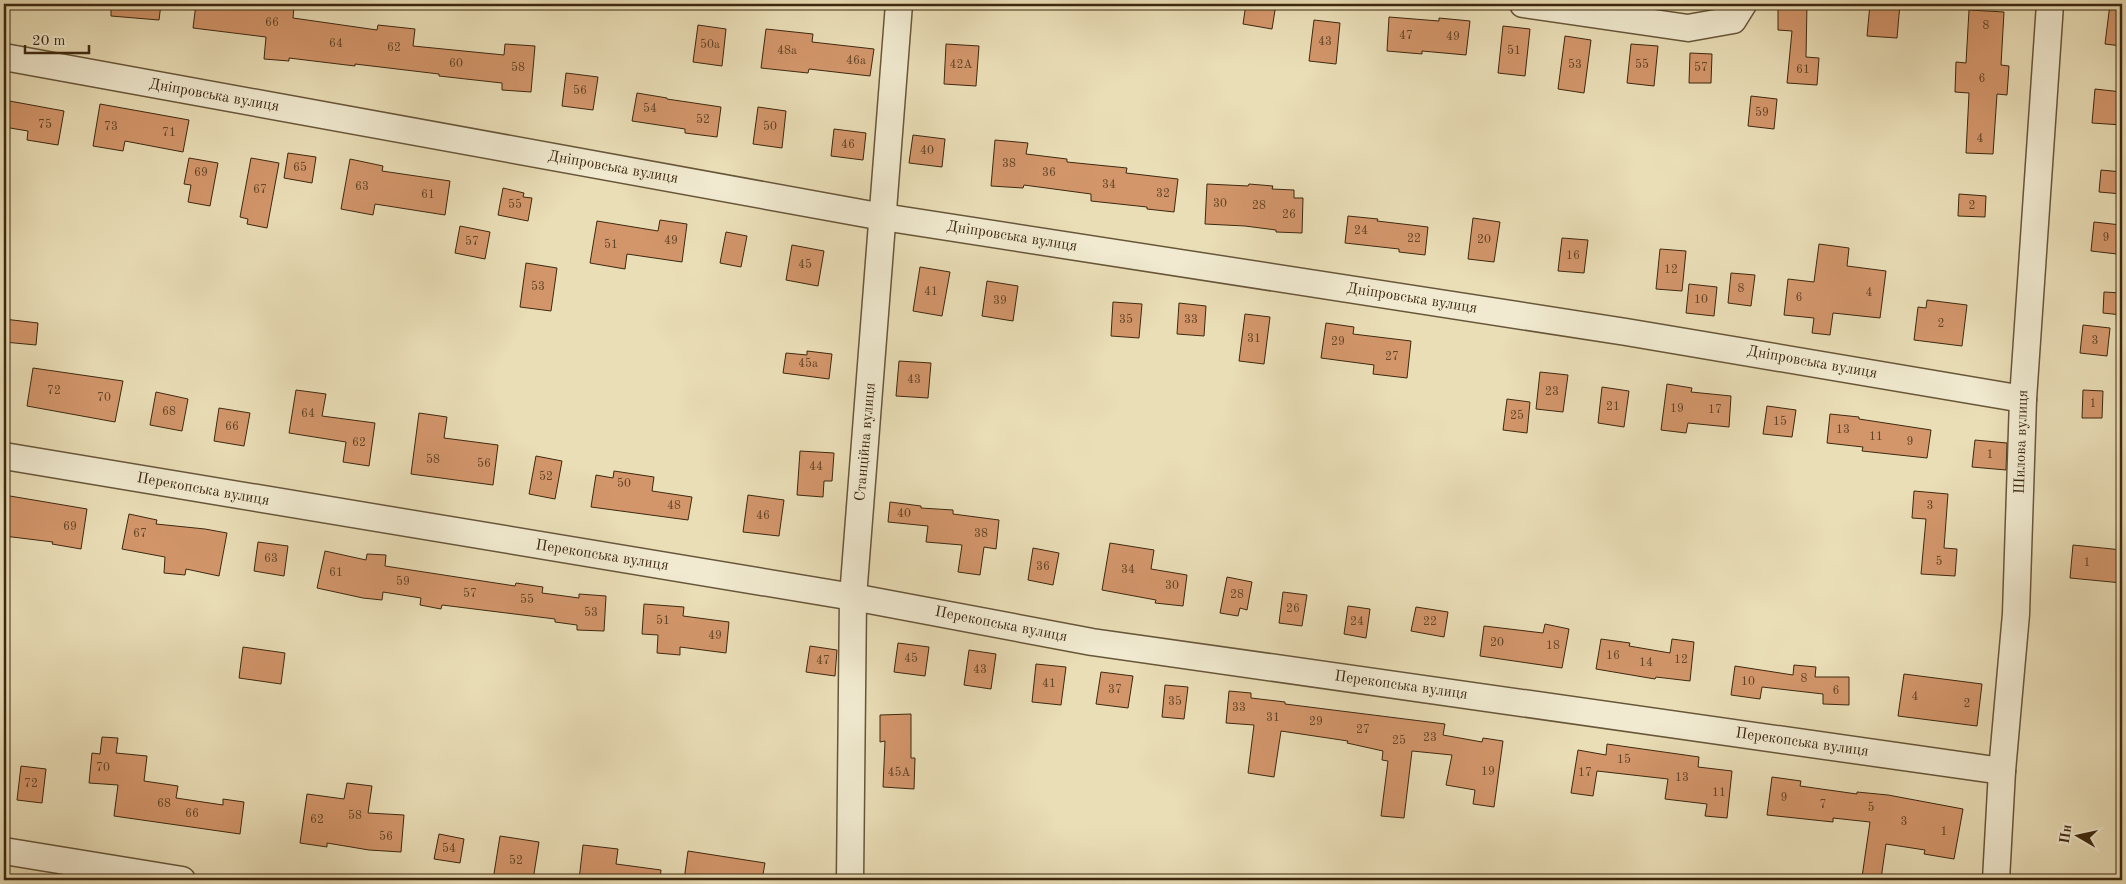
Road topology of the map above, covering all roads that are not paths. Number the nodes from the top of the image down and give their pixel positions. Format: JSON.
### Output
{"nodes":[{"id":1,"x":899,"y":4,"type":"edge"},
{"id":2,"x":1522,"y":4,"type":"edge"},
{"id":3,"x":1743,"y":4,"type":"edge"},
{"id":4,"x":2050,"y":4,"type":"edge"},
{"id":5,"x":4,"y":57,"type":"edge"},
{"id":6,"x":883,"y":217,"type":"junction"},
{"id":7,"x":2023,"y":399,"type":"junction"},
{"id":8,"x":4,"y":456,"type":"edge"},
{"id":9,"x":853,"y":598,"type":"junction"},
{"id":10,"x":2002,"y":771,"type":"junction"},
{"id":11,"x":4,"y":851,"type":"edge"},
{"id":12,"x":182,"y":880,"type":"edge"},
{"id":13,"x":850,"y":880,"type":"edge"},
{"id":14,"x":1996,"y":880,"type":"edge"}],
"edges":[{"from":1,"to":6,"type":"street","name":"Станційна вулиця"},
{"from":2,"to":3,"type":"street"},
{"from":4,"to":7,"type":"street","name":"Шилова вулиця"},
{"from":5,"to":6,"type":"street","name":"Дніпровська вулиця"},
{"from":6,"to":7,"type":"street","name":"Дніпровська вулиця"},
{"from":6,"to":9,"type":"street","name":"Станційна вулиця"},
{"from":7,"to":10,"type":"street","name":"Шилова вулиця"},
{"from":8,"to":9,"type":"street","name":"Перекопська вулиця"},
{"from":9,"to":10,"type":"street","name":"Перекопська вулиця"},
{"from":9,"to":13,"type":"street","name":"Станційна вулиця"},
{"from":10,"to":14,"type":"street","name":"Шилова вулиця"},
{"from":11,"to":12,"type":"street"}]}
